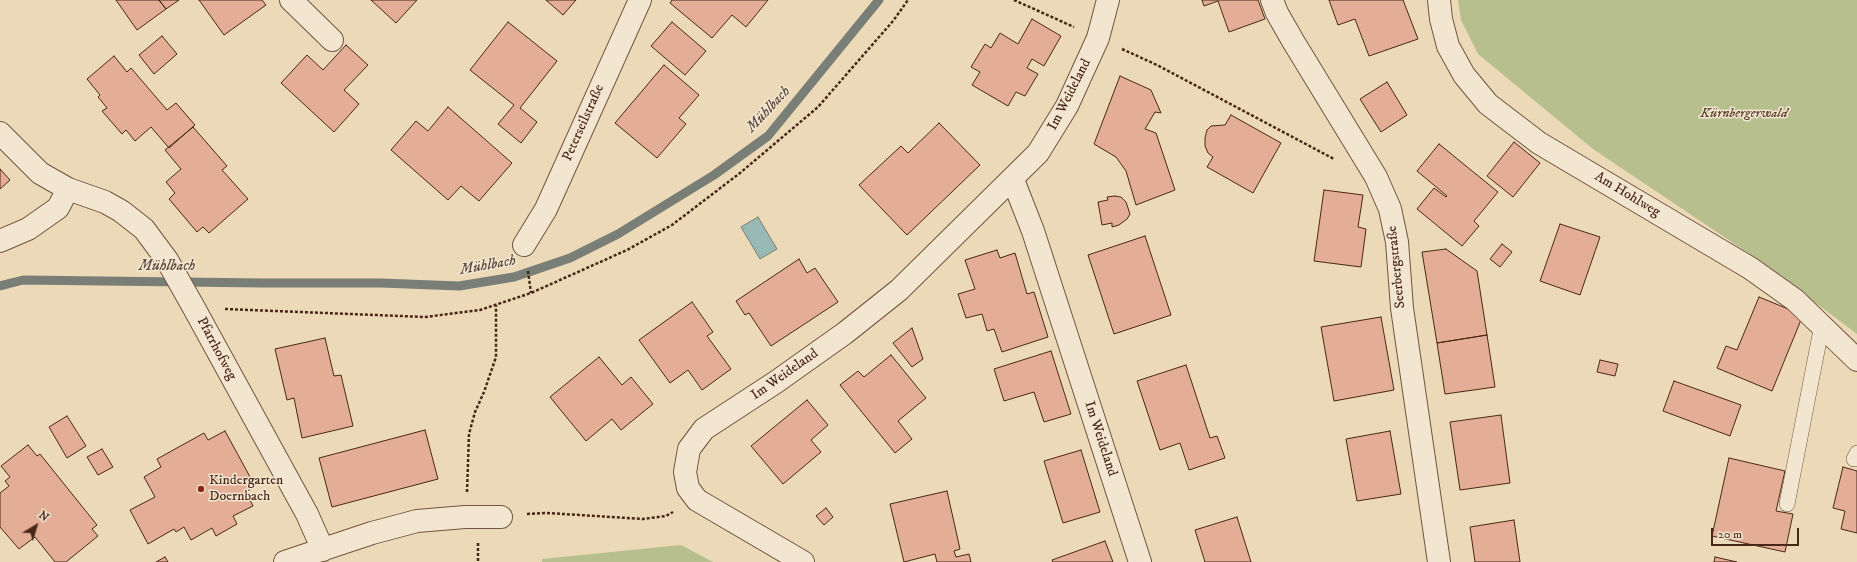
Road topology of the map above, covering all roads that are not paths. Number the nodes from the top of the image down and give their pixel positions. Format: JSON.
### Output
{"nodes":[{"id":1,"x":291,"y":0,"type":"edge"},
{"id":2,"x":640,"y":0,"type":"edge"},
{"id":3,"x":1108,"y":0,"type":"edge"},
{"id":4,"x":1272,"y":0,"type":"edge"},
{"id":5,"x":1439,"y":0,"type":"edge"},
{"id":6,"x":332,"y":40,"type":"dead end"},
{"id":7,"x":0,"y":133,"type":"edge"},
{"id":8,"x":1013,"y":180,"type":"junction"},
{"id":9,"x":68,"y":189,"type":"junction"},
{"id":10,"x":0,"y":241,"type":"edge"},
{"id":11,"x":524,"y":245,"type":"dead end"},
{"id":12,"x":1822,"y":325,"type":"junction"},
{"id":13,"x":1857,"y":360,"type":"edge"},
{"id":14,"x":1787,"y":504,"type":"dead end"},
{"id":15,"x":501,"y":517,"type":"road end"},
{"id":16,"x":323,"y":550,"type":"junction"},
{"id":17,"x":285,"y":562,"type":"edge"},
{"id":18,"x":803,"y":562,"type":"edge"},
{"id":19,"x":1140,"y":562,"type":"edge"},
{"id":20,"x":1439,"y":562,"type":"edge"}],
"edges":[{"from":1,"to":6,"type":"street"},
{"from":2,"to":11,"type":"street","name":"Peterseilstraße"},
{"from":3,"to":8,"type":"street","name":"Im Weideland"},
{"from":4,"to":20,"type":"street","name":"Seerbergstraße"},
{"from":5,"to":12,"type":"street","name":"Am Hohlweg"},
{"from":7,"to":9,"type":"street","name":"Pfarrhofweg"},
{"from":8,"to":18,"type":"street","name":"Im Weideland"},
{"from":8,"to":19,"type":"street","name":"Im Weideland"},
{"from":9,"to":10,"type":"street"},
{"from":9,"to":16,"type":"street","name":"Pfarrhofweg"},
{"from":12,"to":13,"type":"street","name":"Am Hohlweg"},
{"from":12,"to":14,"type":"lane"},
{"from":15,"to":16,"type":"street"},
{"from":16,"to":17,"type":"street"}]}
